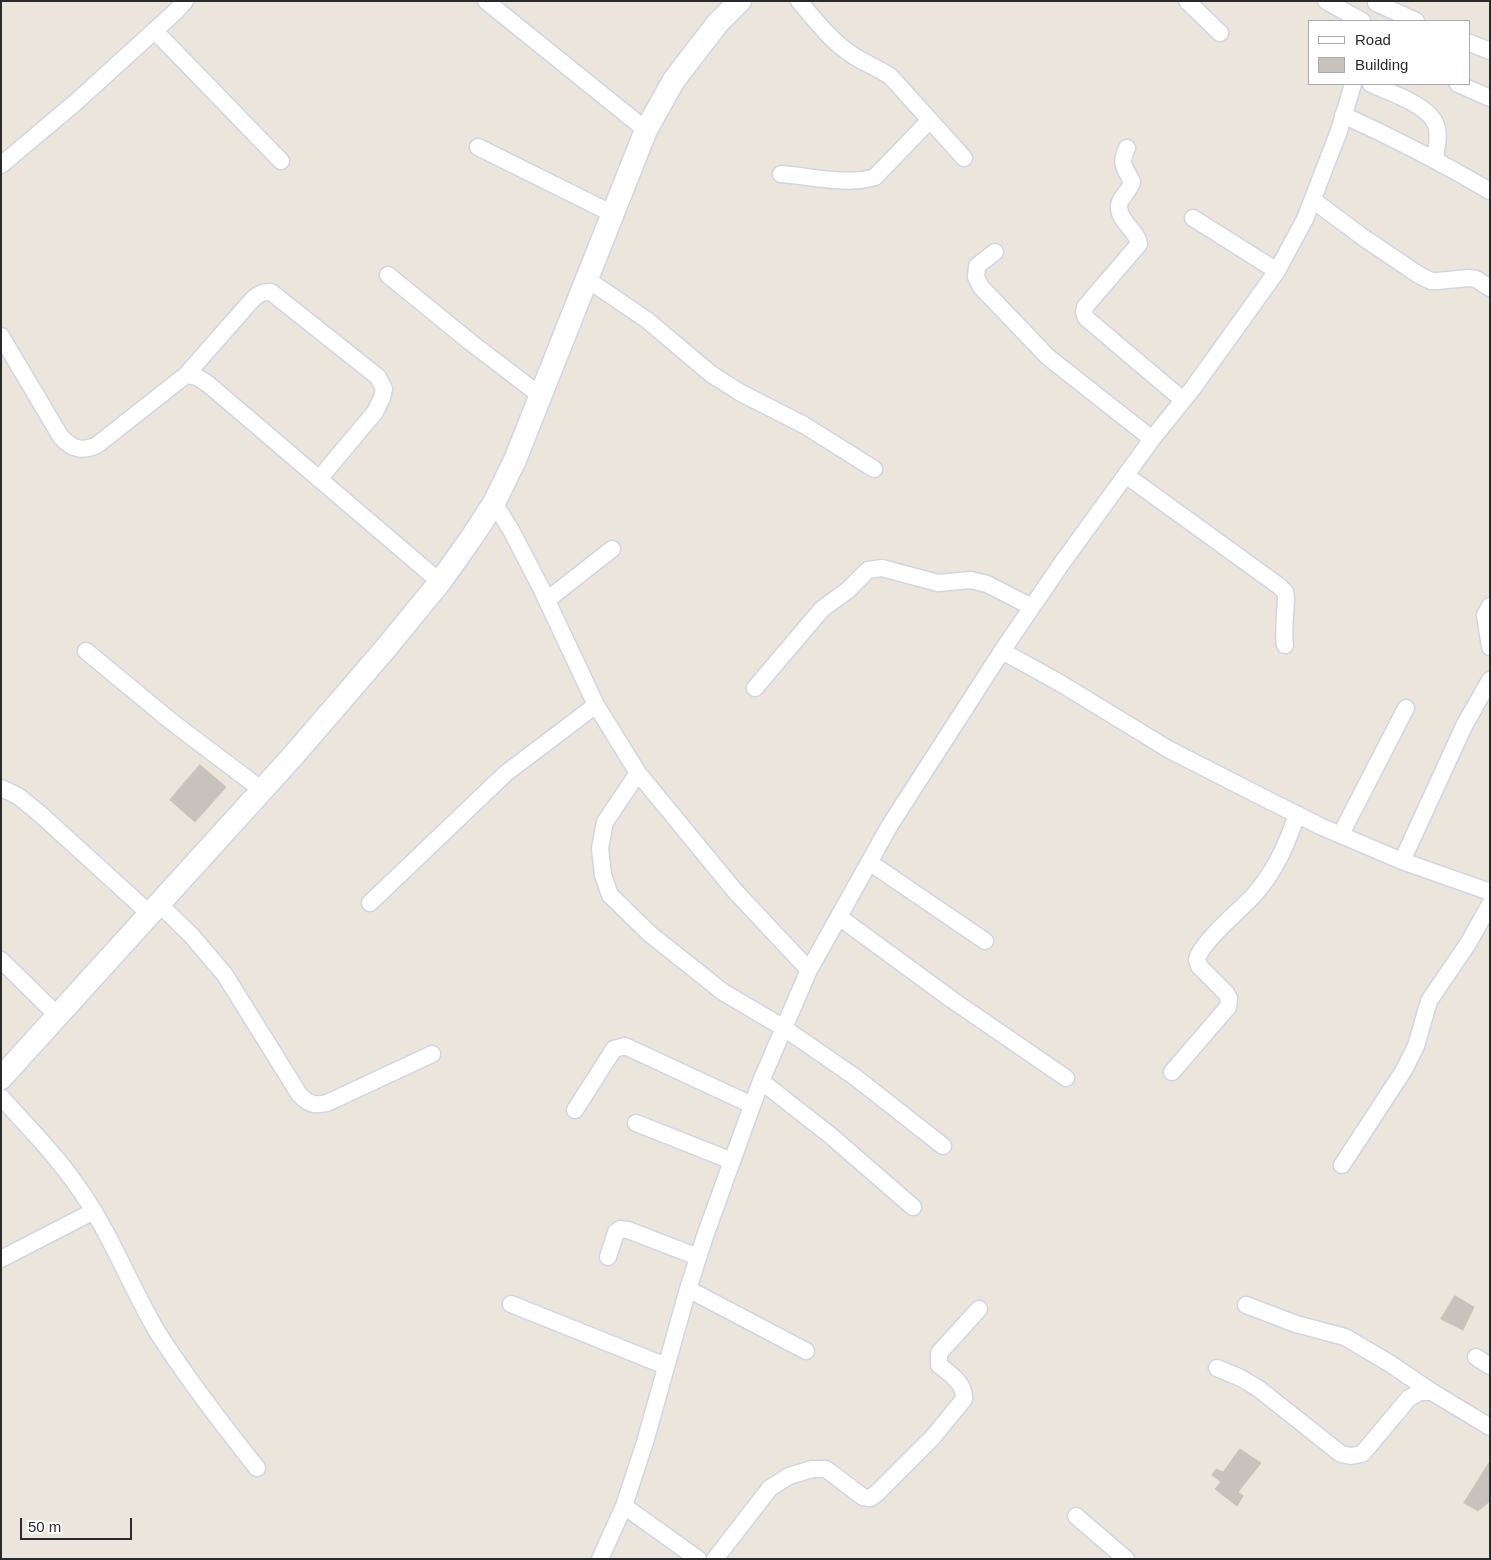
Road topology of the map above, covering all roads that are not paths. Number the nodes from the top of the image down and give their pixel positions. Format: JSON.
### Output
{"nodes":[{"id":1,"x":185,"y":1,"type":"edge"},
{"id":2,"x":486,"y":1,"type":"edge"},
{"id":3,"x":798,"y":1,"type":"edge"},
{"id":4,"x":1187,"y":1,"type":"edge"},
{"id":5,"x":1326,"y":1,"type":"edge"},
{"id":6,"x":1376,"y":2,"type":"edge"},
{"id":7,"x":734,"y":3,"type":"edge"},
{"id":8,"x":1360,"y":20,"type":"edge"},
{"id":9,"x":1371,"y":20,"type":"edge"},
{"id":10,"x":1414,"y":20,"type":"edge"},
{"id":11,"x":155,"y":31,"type":"junction"},
{"id":12,"x":1220,"y":33,"type":"dead end"},
{"id":13,"x":1471,"y":43,"type":"edge"},
{"id":14,"x":1490,"y":51,"type":"edge"},
{"id":15,"x":1353,"y":85,"type":"edge"},
{"id":16,"x":1373,"y":85,"type":"edge"},
{"id":17,"x":1460,"y":85,"type":"edge"},
{"id":18,"x":1490,"y":98,"type":"edge"},
{"id":19,"x":1343,"y":116,"type":"junction"},
{"id":20,"x":930,"y":120,"type":"junction"},
{"id":21,"x":646,"y":130,"type":"junction"},
{"id":22,"x":478,"y":147,"type":"dead end"},
{"id":23,"x":1127,"y":148,"type":"dead end"},
{"id":24,"x":964,"y":158,"type":"dead end"},
{"id":25,"x":1435,"y":160,"type":"junction"},
{"id":26,"x":282,"y":161,"type":"dead end"},
{"id":27,"x":1,"y":165,"type":"edge"},
{"id":28,"x":781,"y":174,"type":"dead end"},
{"id":29,"x":1490,"y":191,"type":"edge"},
{"id":30,"x":1313,"y":200,"type":"junction"},
{"id":31,"x":613,"y":214,"type":"junction"},
{"id":32,"x":1193,"y":218,"type":"dead end"},
{"id":33,"x":995,"y":252,"type":"dead end"},
{"id":34,"x":1277,"y":270,"type":"junction"},
{"id":35,"x":388,"y":275,"type":"dead end"},
{"id":36,"x":588,"y":280,"type":"junction"},
{"id":37,"x":1490,"y":288,"type":"edge"},
{"id":38,"x":1,"y":336,"type":"edge"},
{"id":39,"x":186,"y":375,"type":"junction"},
{"id":40,"x":541,"y":396,"type":"junction"},
{"id":41,"x":1183,"y":400,"type":"junction"},
{"id":42,"x":1152,"y":439,"type":"junction"},
{"id":43,"x":874,"y":469,"type":"dead end"},
{"id":44,"x":1126,"y":476,"type":"junction"},
{"id":45,"x":319,"y":479,"type":"junction"},
{"id":46,"x":494,"y":503,"type":"junction"},
{"id":47,"x":612,"y":549,"type":"dead end"},
{"id":48,"x":440,"y":582,"type":"junction"},
{"id":49,"x":546,"y":600,"type":"junction"},
{"id":50,"x":1490,"y":606,"type":"edge"},
{"id":51,"x":1032,"y":607,"type":"junction"},
{"id":52,"x":1285,"y":645,"type":"dead end"},
{"id":53,"x":1490,"y":647,"type":"edge"},
{"id":54,"x":86,"y":651,"type":"dead end"},
{"id":55,"x":1002,"y":651,"type":"junction"},
{"id":56,"x":1490,"y":680,"type":"edge"},
{"id":57,"x":756,"y":688,"type":"dead end"},
{"id":58,"x":596,"y":706,"type":"junction"},
{"id":59,"x":1406,"y":708,"type":"dead end"},
{"id":60,"x":638,"y":773,"type":"junction"},
{"id":61,"x":1,"y":788,"type":"edge"},
{"id":62,"x":262,"y":790,"type":"junction"},
{"id":63,"x":1297,"y":814,"type":"junction"},
{"id":64,"x":1341,"y":834,"type":"junction"},
{"id":65,"x":1402,"y":860,"type":"junction"},
{"id":66,"x":870,"y":862,"type":"junction"},
{"id":67,"x":1490,"y":892,"type":"edge"},
{"id":68,"x":370,"y":903,"type":"dead end"},
{"id":69,"x":1490,"y":904,"type":"edge"},
{"id":70,"x":154,"y":909,"type":"junction"},
{"id":71,"x":839,"y":916,"type":"junction"},
{"id":72,"x":985,"y":941,"type":"dead end"},
{"id":73,"x":1,"y":960,"type":"edge"},
{"id":74,"x":809,"y":970,"type":"junction"},
{"id":75,"x":58,"y":1016,"type":"junction"},
{"id":76,"x":784,"y":1028,"type":"junction"},
{"id":77,"x":432,"y":1054,"type":"dead end"},
{"id":78,"x":1172,"y":1072,"type":"dead end"},
{"id":79,"x":1,"y":1078,"type":"edge"},
{"id":80,"x":1066,"y":1078,"type":"dead end"},
{"id":81,"x":761,"y":1081,"type":"junction"},
{"id":82,"x":1,"y":1097,"type":"edge"},
{"id":83,"x":752,"y":1105,"type":"junction"},
{"id":84,"x":575,"y":1110,"type":"dead end"},
{"id":85,"x":636,"y":1123,"type":"dead end"},
{"id":86,"x":943,"y":1146,"type":"dead end"},
{"id":87,"x":732,"y":1161,"type":"junction"},
{"id":88,"x":1342,"y":1165,"type":"dead end"},
{"id":89,"x":913,"y":1207,"type":"dead end"},
{"id":90,"x":94,"y":1211,"type":"junction"},
{"id":91,"x":608,"y":1257,"type":"dead end"},
{"id":92,"x":698,"y":1257,"type":"junction"},
{"id":93,"x":1,"y":1259,"type":"edge"},
{"id":94,"x":688,"y":1289,"type":"junction"},
{"id":95,"x":511,"y":1304,"type":"dead end"},
{"id":96,"x":1246,"y":1305,"type":"dead end"},
{"id":97,"x":979,"y":1309,"type":"dead end"},
{"id":98,"x":806,"y":1351,"type":"dead end"},
{"id":99,"x":1476,"y":1357,"type":"dead end"},
{"id":100,"x":666,"y":1366,"type":"junction"},
{"id":101,"x":1490,"y":1366,"type":"edge"},
{"id":102,"x":1217,"y":1368,"type":"dead end"},
{"id":103,"x":1432,"y":1392,"type":"junction"},
{"id":104,"x":1490,"y":1427,"type":"edge"},
{"id":105,"x":256,"y":1468,"type":"dead end"},
{"id":106,"x":624,"y":1506,"type":"junction"},
{"id":107,"x":1076,"y":1516,"type":"dead end"},
{"id":108,"x":600,"y":1559,"type":"edge"},
{"id":109,"x":698,"y":1559,"type":"edge"},
{"id":110,"x":715,"y":1559,"type":"edge"},
{"id":111,"x":1126,"y":1559,"type":"edge"}],
"edges":[{"from":1,"to":11,"type":"street"},
{"from":2,"to":21,"type":"street"},
{"from":3,"to":20,"type":"street"},
{"from":4,"to":12,"type":"street"},
{"from":5,"to":8,"type":"street"},
{"from":6,"to":9,"type":"street"},
{"from":6,"to":10,"type":"street"},
{"from":7,"to":21,"type":"main road"},
{"from":11,"to":26,"type":"street"},
{"from":11,"to":27,"type":"street"},
{"from":13,"to":14,"type":"street"},
{"from":15,"to":19,"type":"street"},
{"from":16,"to":25,"type":"street"},
{"from":17,"to":18,"type":"street"},
{"from":19,"to":25,"type":"street"},
{"from":19,"to":30,"type":"street"},
{"from":20,"to":24,"type":"street"},
{"from":20,"to":28,"type":"street"},
{"from":21,"to":31,"type":"main road"},
{"from":22,"to":31,"type":"street"},
{"from":23,"to":41,"type":"street"},
{"from":25,"to":29,"type":"street"},
{"from":30,"to":34,"type":"street"},
{"from":30,"to":37,"type":"street"},
{"from":31,"to":36,"type":"main road"},
{"from":32,"to":34,"type":"street"},
{"from":33,"to":42,"type":"street"},
{"from":34,"to":41,"type":"street"},
{"from":35,"to":40,"type":"street"},
{"from":36,"to":40,"type":"main road"},
{"from":36,"to":43,"type":"street"},
{"from":38,"to":39,"type":"street"},
{"from":39,"to":45,"type":"street"},
{"from":39,"to":45,"type":"street"},
{"from":40,"to":46,"type":"main road"},
{"from":41,"to":42,"type":"street"},
{"from":42,"to":44,"type":"street"},
{"from":44,"to":51,"type":"street"},
{"from":44,"to":52,"type":"street"},
{"from":45,"to":48,"type":"street"},
{"from":46,"to":48,"type":"main road"},
{"from":46,"to":49,"type":"street"},
{"from":47,"to":49,"type":"street"},
{"from":48,"to":62,"type":"main road"},
{"from":49,"to":58,"type":"street"},
{"from":50,"to":53,"type":"street"},
{"from":51,"to":55,"type":"street"},
{"from":51,"to":57,"type":"street"},
{"from":54,"to":62,"type":"street"},
{"from":55,"to":63,"type":"street"},
{"from":55,"to":66,"type":"street"},
{"from":56,"to":65,"type":"street"},
{"from":58,"to":60,"type":"street"},
{"from":58,"to":68,"type":"street"},
{"from":59,"to":64,"type":"street"},
{"from":60,"to":74,"type":"street"},
{"from":60,"to":76,"type":"street"},
{"from":61,"to":70,"type":"street"},
{"from":62,"to":70,"type":"main road"},
{"from":63,"to":64,"type":"street"},
{"from":63,"to":78,"type":"street"},
{"from":64,"to":65,"type":"street"},
{"from":65,"to":67,"type":"street"},
{"from":66,"to":71,"type":"street"},
{"from":66,"to":72,"type":"street"},
{"from":69,"to":88,"type":"street"},
{"from":70,"to":75,"type":"main road"},
{"from":70,"to":77,"type":"street"},
{"from":71,"to":74,"type":"street"},
{"from":71,"to":80,"type":"street"},
{"from":73,"to":75,"type":"street"},
{"from":74,"to":76,"type":"street"},
{"from":75,"to":79,"type":"main road"},
{"from":76,"to":81,"type":"street"},
{"from":76,"to":86,"type":"street"},
{"from":81,"to":83,"type":"street"},
{"from":81,"to":89,"type":"street"},
{"from":82,"to":90,"type":"street"},
{"from":83,"to":84,"type":"street"},
{"from":83,"to":87,"type":"street"},
{"from":85,"to":87,"type":"street"},
{"from":87,"to":92,"type":"street"},
{"from":90,"to":93,"type":"street"},
{"from":90,"to":105,"type":"street"},
{"from":91,"to":92,"type":"street"},
{"from":92,"to":94,"type":"street"},
{"from":94,"to":98,"type":"street"},
{"from":94,"to":100,"type":"street"},
{"from":95,"to":100,"type":"street"},
{"from":96,"to":103,"type":"street"},
{"from":97,"to":110,"type":"street"},
{"from":99,"to":101,"type":"street"},
{"from":100,"to":106,"type":"street"},
{"from":102,"to":103,"type":"street"},
{"from":103,"to":104,"type":"street"},
{"from":106,"to":108,"type":"street"},
{"from":106,"to":109,"type":"street"},
{"from":107,"to":111,"type":"street"}]}
